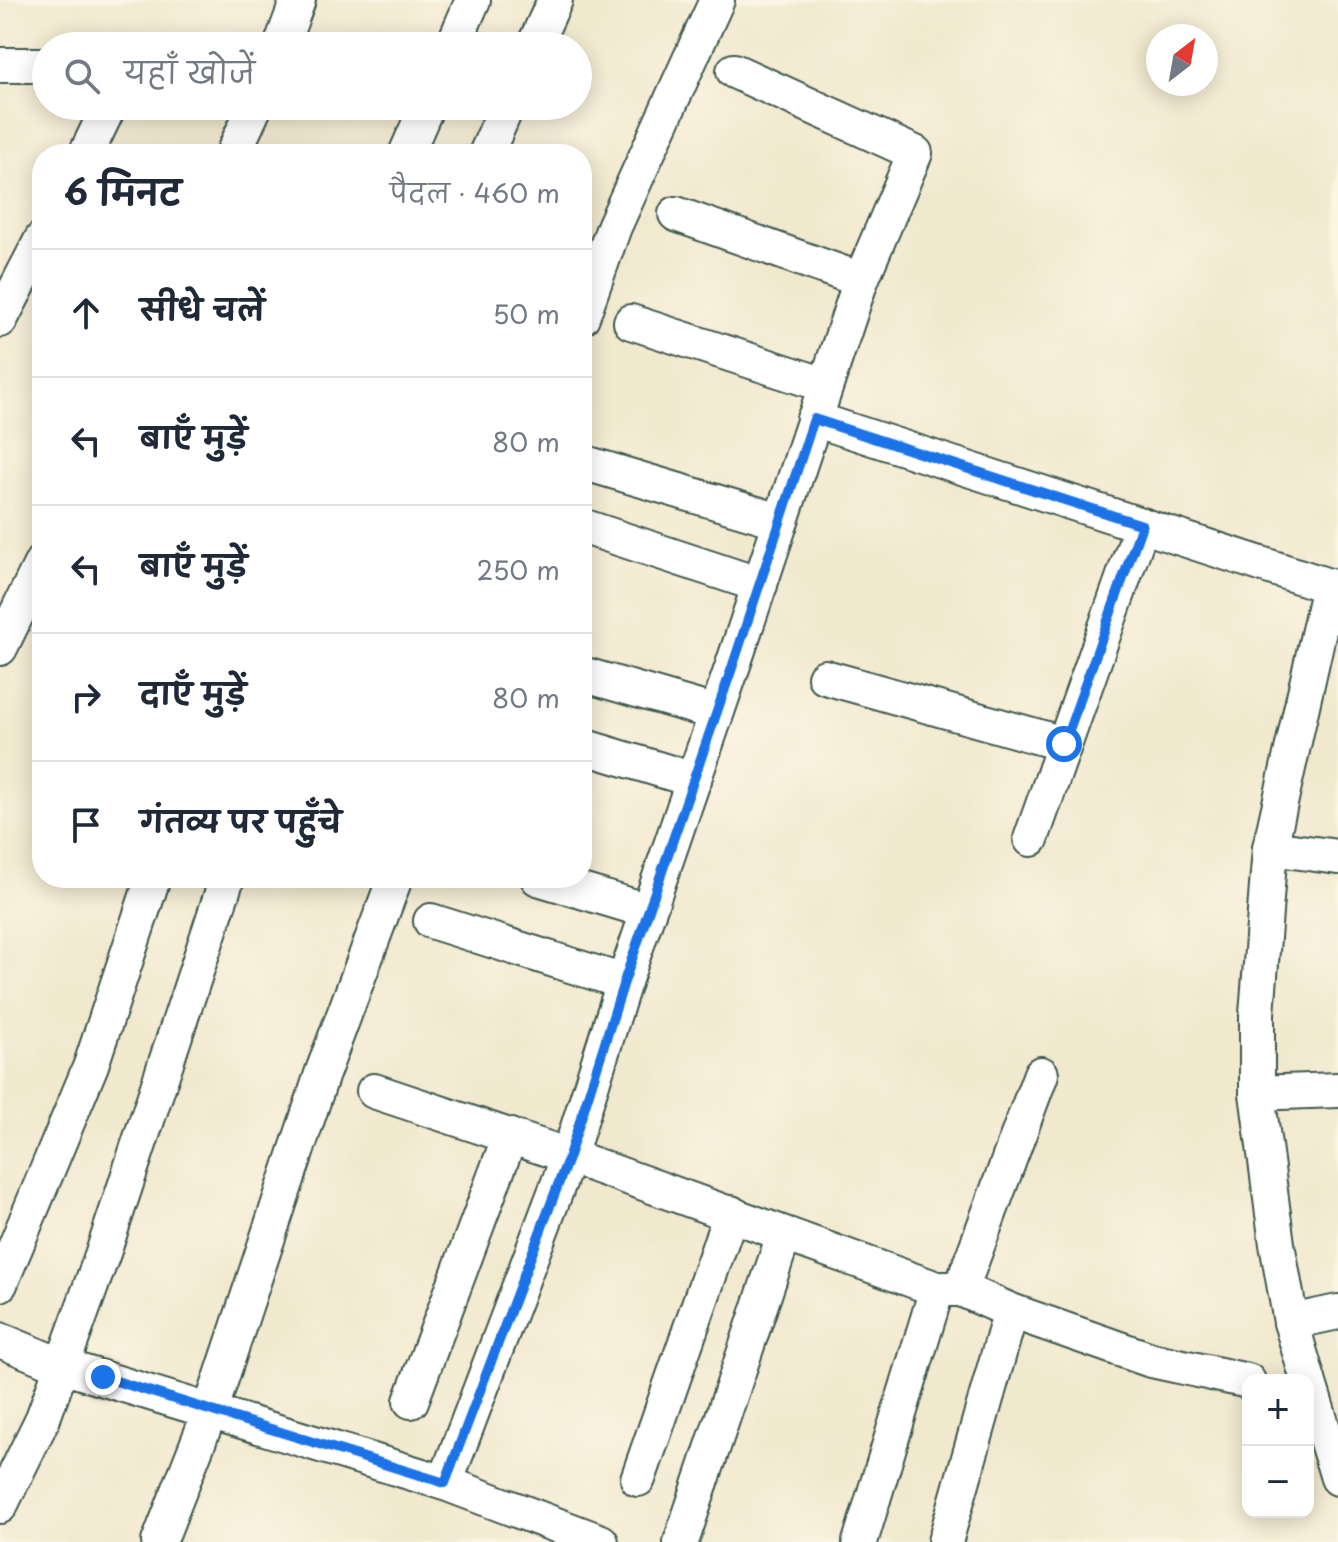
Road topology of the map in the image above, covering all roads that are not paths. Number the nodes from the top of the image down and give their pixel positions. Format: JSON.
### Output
{"nodes":[{"id":1,"x":298,"y":0,"type":"edge"},
{"id":2,"x":473,"y":0,"type":"edge"},
{"id":3,"x":555,"y":0,"type":"edge"},
{"id":4,"x":717,"y":0,"type":"edge"},
{"id":5,"x":286,"y":32,"type":"edge"},
{"id":6,"x":459,"y":32,"type":"edge"},
{"id":7,"x":540,"y":32,"type":"edge"},
{"id":8,"x":0,"y":65,"type":"edge"},
{"id":9,"x":32,"y":65,"type":"edge"},
{"id":10,"x":734,"y":71,"type":"dead end"},
{"id":11,"x":102,"y":120,"type":"edge"},
{"id":12,"x":249,"y":120,"type":"edge"},
{"id":13,"x":421,"y":120,"type":"edge"},
{"id":14,"x":501,"y":120,"type":"edge"},
{"id":15,"x":91,"y":144,"type":"edge"},
{"id":16,"x":238,"y":144,"type":"edge"},
{"id":17,"x":410,"y":144,"type":"edge"},
{"id":18,"x":490,"y":144,"type":"edge"},
{"id":19,"x":676,"y":214,"type":"dead end"},
{"id":20,"x":32,"y":258,"type":"edge"},
{"id":21,"x":861,"y":280,"type":"junction"},
{"id":22,"x":592,"y":289,"type":"edge"},
{"id":23,"x":0,"y":320,"type":"edge"},
{"id":24,"x":631,"y":322,"type":"dead end"},
{"id":25,"x":825,"y":385,"type":"junction"},
{"id":26,"x":814,"y":419,"type":"junction"},
{"id":27,"x":592,"y":465,"type":"edge"},
{"id":28,"x":780,"y":521,"type":"junction"},
{"id":29,"x":1142,"y":525,"type":"junction"},
{"id":30,"x":592,"y":529,"type":"edge"},
{"id":31,"x":32,"y":582,"type":"edge"},
{"id":32,"x":760,"y":585,"type":"junction"},
{"id":33,"x":1333,"y":587,"type":"edge"},
{"id":34,"x":0,"y":648,"type":"edge"},
{"id":35,"x":592,"y":677,"type":"edge"},
{"id":36,"x":825,"y":677,"type":"dead end"},
{"id":37,"x":716,"y":713,"type":"junction"},
{"id":38,"x":1064,"y":744,"type":"junction"},
{"id":39,"x":592,"y":749,"type":"edge"},
{"id":40,"x":694,"y":780,"type":"junction"},
{"id":41,"x":1031,"y":839,"type":"dead end"},
{"id":42,"x":1270,"y":848,"type":"junction"},
{"id":43,"x":1338,"y":857,"type":"edge"},
{"id":44,"x":150,"y":888,"type":"edge"},
{"id":45,"x":224,"y":888,"type":"edge"},
{"id":46,"x":391,"y":888,"type":"edge"},
{"id":47,"x":571,"y":888,"type":"edge"},
{"id":48,"x":648,"y":911,"type":"junction"},
{"id":49,"x":431,"y":921,"type":"dead end"},
{"id":50,"x":624,"y":982,"type":"junction"},
{"id":51,"x":1041,"y":1074,"type":"dead end"},
{"id":52,"x":1338,"y":1090,"type":"edge"},
{"id":53,"x":374,"y":1091,"type":"dead end"},
{"id":54,"x":1257,"y":1093,"type":"junction"},
{"id":55,"x":510,"y":1136,"type":"junction"},
{"id":56,"x":569,"y":1156,"type":"junction"},
{"id":57,"x":731,"y":1213,"type":"junction"},
{"id":58,"x":784,"y":1235,"type":"junction"},
{"id":59,"x":0,"y":1284,"type":"edge"},
{"id":60,"x":949,"y":1289,"type":"junction"},
{"id":61,"x":1011,"y":1311,"type":"junction"},
{"id":62,"x":1338,"y":1312,"type":"edge"},
{"id":63,"x":1291,"y":1322,"type":"junction"},
{"id":64,"x":0,"y":1340,"type":"edge"},
{"id":65,"x":62,"y":1366,"type":"junction"},
{"id":66,"x":1306,"y":1374,"type":"edge"},
{"id":67,"x":1242,"y":1380,"type":"edge"},
{"id":68,"x":411,"y":1401,"type":"dead end"},
{"id":69,"x":1314,"y":1401,"type":"edge"},
{"id":70,"x":210,"y":1412,"type":"junction"},
{"id":71,"x":1338,"y":1478,"type":"edge"},
{"id":72,"x":638,"y":1479,"type":"dead end"},
{"id":73,"x":445,"y":1483,"type":"junction"},
{"id":74,"x":0,"y":1506,"type":"edge"},
{"id":75,"x":159,"y":1542,"type":"edge"},
{"id":76,"x":601,"y":1542,"type":"edge"},
{"id":77,"x":681,"y":1542,"type":"edge"},
{"id":78,"x":860,"y":1542,"type":"edge"},
{"id":79,"x":945,"y":1542,"type":"edge"}],
"edges":[{"from":1,"to":5,"type":"street"},
{"from":2,"to":6,"type":"street"},
{"from":3,"to":7,"type":"street"},
{"from":4,"to":22,"type":"street"},
{"from":8,"to":9,"type":"street"},
{"from":10,"to":21,"type":"street"},
{"from":11,"to":15,"type":"street"},
{"from":12,"to":16,"type":"street"},
{"from":13,"to":17,"type":"street"},
{"from":14,"to":18,"type":"street"},
{"from":19,"to":21,"type":"street"},
{"from":20,"to":23,"type":"street"},
{"from":21,"to":25,"type":"street"},
{"from":24,"to":25,"type":"street"},
{"from":25,"to":26,"type":"street"},
{"from":26,"to":28,"type":"street"},
{"from":26,"to":29,"type":"street"},
{"from":27,"to":28,"type":"street"},
{"from":28,"to":32,"type":"street"},
{"from":29,"to":33,"type":"street"},
{"from":29,"to":38,"type":"street"},
{"from":30,"to":32,"type":"street"},
{"from":31,"to":34,"type":"street"},
{"from":32,"to":37,"type":"street"},
{"from":33,"to":42,"type":"street"},
{"from":35,"to":37,"type":"street"},
{"from":36,"to":38,"type":"street"},
{"from":37,"to":40,"type":"street"},
{"from":38,"to":41,"type":"street"},
{"from":39,"to":40,"type":"street"},
{"from":40,"to":48,"type":"street"},
{"from":42,"to":43,"type":"street"},
{"from":42,"to":54,"type":"street"},
{"from":44,"to":59,"type":"street"},
{"from":45,"to":65,"type":"street"},
{"from":46,"to":70,"type":"street"},
{"from":47,"to":48,"type":"street"},
{"from":48,"to":50,"type":"street"},
{"from":49,"to":50,"type":"street"},
{"from":50,"to":56,"type":"street"},
{"from":51,"to":60,"type":"street"},
{"from":52,"to":54,"type":"street"},
{"from":53,"to":55,"type":"street"},
{"from":54,"to":63,"type":"street"},
{"from":55,"to":56,"type":"street"},
{"from":55,"to":68,"type":"street"},
{"from":56,"to":57,"type":"street"},
{"from":56,"to":73,"type":"street"},
{"from":57,"to":58,"type":"street"},
{"from":57,"to":72,"type":"street"},
{"from":58,"to":60,"type":"street"},
{"from":58,"to":77,"type":"street"},
{"from":60,"to":61,"type":"street"},
{"from":60,"to":78,"type":"street"},
{"from":61,"to":67,"type":"street"},
{"from":61,"to":79,"type":"street"},
{"from":62,"to":63,"type":"street"},
{"from":63,"to":66,"type":"street"},
{"from":64,"to":65,"type":"street"},
{"from":65,"to":70,"type":"street"},
{"from":65,"to":74,"type":"street"},
{"from":69,"to":71,"type":"street"},
{"from":70,"to":73,"type":"street"},
{"from":70,"to":75,"type":"street"},
{"from":73,"to":76,"type":"street"}]}
